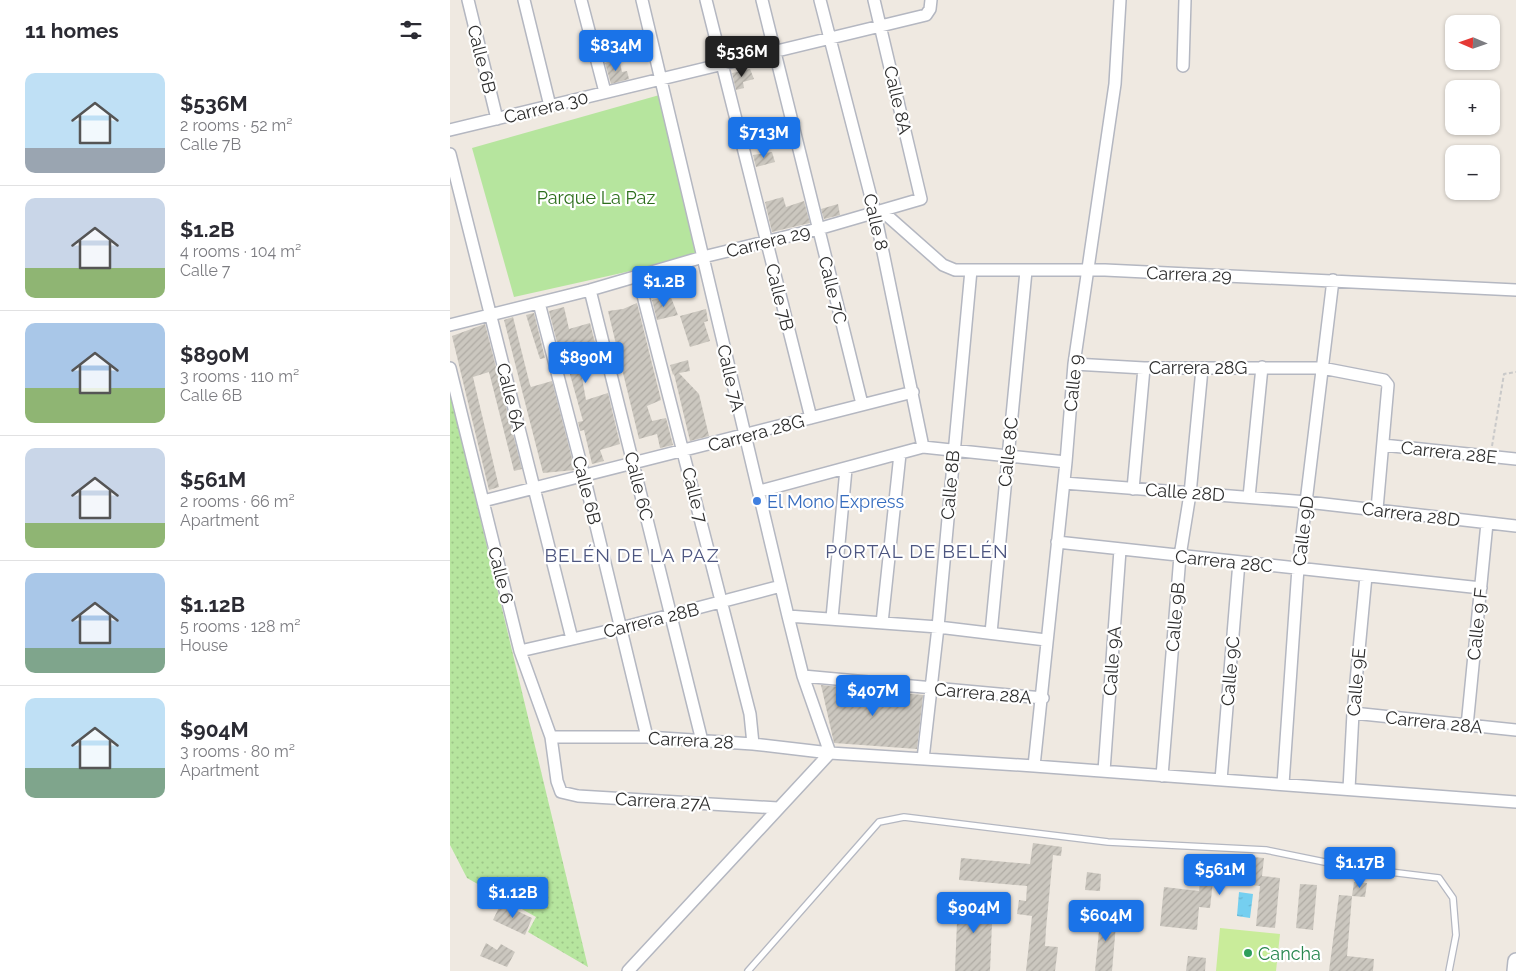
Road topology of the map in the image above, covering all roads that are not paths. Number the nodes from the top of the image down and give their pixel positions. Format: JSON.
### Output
{"nodes":[{"id":1,"x":468,"y":0,"type":"edge"},
{"id":2,"x":524,"y":0,"type":"edge"},
{"id":3,"x":581,"y":0,"type":"edge"},
{"id":4,"x":642,"y":0,"type":"edge"},
{"id":5,"x":706,"y":0,"type":"edge"},
{"id":6,"x":762,"y":0,"type":"edge"},
{"id":7,"x":820,"y":0,"type":"edge"},
{"id":8,"x":874,"y":0,"type":"edge"},
{"id":9,"x":1120,"y":0,"type":"edge"},
{"id":10,"x":1185,"y":0,"type":"edge"},
{"id":11,"x":930,"y":5,"type":"edge"},
{"id":12,"x":881,"y":26,"type":"junction"},
{"id":13,"x":830,"y":39,"type":"junction"},
{"id":14,"x":774,"y":53,"type":"junction"},
{"id":15,"x":721,"y":64,"type":"junction"},
{"id":16,"x":1183,"y":66,"type":"dead end"},
{"id":17,"x":662,"y":79,"type":"junction"},
{"id":18,"x":605,"y":92,"type":"junction"},
{"id":19,"x":550,"y":106,"type":"junction"},
{"id":20,"x":497,"y":119,"type":"junction"},
{"id":21,"x":450,"y":130,"type":"edge"},
{"id":22,"x":450,"y":154,"type":"edge"},
{"id":23,"x":921,"y":199,"type":"joint"},
{"id":24,"x":879,"y":212,"type":"junction"},
{"id":25,"x":818,"y":229,"type":"junction"},
{"id":26,"x":765,"y":241,"type":"junction"},
{"id":27,"x":703,"y":257,"type":"junction"},
{"id":28,"x":971,"y":270,"type":"junction"},
{"id":29,"x":1089,"y":270,"type":"junction"},
{"id":30,"x":1026,"y":271,"type":"junction"},
{"id":31,"x":638,"y":276,"type":"junction"},
{"id":32,"x":1333,"y":280,"type":"junction"},
{"id":33,"x":590,"y":290,"type":"junction"},
{"id":34,"x":1516,"y":290,"type":"edge"},
{"id":35,"x":539,"y":303,"type":"junction"},
{"id":36,"x":491,"y":314,"type":"junction"},
{"id":37,"x":450,"y":324,"type":"edge"},
{"id":38,"x":1074,"y":364,"type":"junction"},
{"id":39,"x":1262,"y":367,"type":"junction"},
{"id":40,"x":450,"y":368,"type":"edge"},
{"id":41,"x":1144,"y":368,"type":"junction"},
{"id":42,"x":1322,"y":368,"type":"junction"},
{"id":43,"x":1202,"y":369,"type":"junction"},
{"id":44,"x":913,"y":392,"type":"junction"},
{"id":45,"x":862,"y":404,"type":"junction"},
{"id":46,"x":811,"y":418,"type":"junction"},
{"id":47,"x":745,"y":436,"type":"junction"},
{"id":48,"x":1382,"y":445,"type":"junction"},
{"id":49,"x":923,"y":447,"type":"junction"},
{"id":50,"x":684,"y":451,"type":"junction"},
{"id":51,"x":953,"y":452,"type":"junction"},
{"id":52,"x":900,"y":454,"type":"junction"},
{"id":53,"x":1008,"y":456,"type":"junction"},
{"id":54,"x":1516,"y":458,"type":"edge"},
{"id":55,"x":1066,"y":462,"type":"junction"},
{"id":56,"x":634,"y":465,"type":"junction"},
{"id":57,"x":846,"y":469,"type":"junction"},
{"id":58,"x":584,"y":476,"type":"junction"},
{"id":59,"x":1064,"y":483,"type":"junction"},
{"id":60,"x":1133,"y":488,"type":"junction"},
{"id":61,"x":534,"y":489,"type":"junction"},
{"id":62,"x":760,"y":491,"type":"junction"},
{"id":63,"x":1190,"y":494,"type":"junction"},
{"id":64,"x":1249,"y":497,"type":"junction"},
{"id":65,"x":483,"y":501,"type":"junction"},
{"id":66,"x":1307,"y":502,"type":"junction"},
{"id":67,"x":1377,"y":510,"type":"junction"},
{"id":68,"x":1487,"y":523,"type":"junction"},
{"id":69,"x":1516,"y":526,"type":"edge"},
{"id":70,"x":1057,"y":542,"type":"junction"},
{"id":71,"x":1120,"y":550,"type":"junction"},
{"id":72,"x":1180,"y":556,"type":"junction"},
{"id":73,"x":1239,"y":562,"type":"junction"},
{"id":74,"x":1298,"y":568,"type":"junction"},
{"id":75,"x":1366,"y":576,"type":"junction"},
{"id":76,"x":781,"y":586,"type":"junction"},
{"id":77,"x":1480,"y":588,"type":"junction"},
{"id":78,"x":722,"y":602,"type":"junction"},
{"id":79,"x":672,"y":614,"type":"junction"},
{"id":80,"x":788,"y":616,"type":"junction"},
{"id":81,"x":832,"y":618,"type":"junction"},
{"id":82,"x":882,"y":623,"type":"junction"},
{"id":83,"x":938,"y":627,"type":"junction"},
{"id":84,"x":621,"y":628,"type":"junction"},
{"id":85,"x":991,"y":633,"type":"junction"},
{"id":86,"x":572,"y":639,"type":"junction"},
{"id":87,"x":1046,"y":640,"type":"junction"},
{"id":88,"x":520,"y":651,"type":"junction"},
{"id":89,"x":804,"y":676,"type":"junction"},
{"id":90,"x":931,"y":688,"type":"junction"},
{"id":91,"x":1043,"y":698,"type":"junction"},
{"id":92,"x":1352,"y":713,"type":"junction"},
{"id":93,"x":1467,"y":726,"type":"junction"},
{"id":94,"x":1516,"y":730,"type":"edge"},
{"id":95,"x":551,"y":737,"type":"junction"},
{"id":96,"x":647,"y":737,"type":"junction"},
{"id":97,"x":702,"y":741,"type":"junction"},
{"id":98,"x":753,"y":744,"type":"junction"},
{"id":99,"x":830,"y":753,"type":"junction"},
{"id":100,"x":924,"y":760,"type":"junction"},
{"id":101,"x":1034,"y":766,"type":"junction"},
{"id":102,"x":1104,"y":772,"type":"junction"},
{"id":103,"x":1162,"y":776,"type":"junction"},
{"id":104,"x":1220,"y":780,"type":"junction"},
{"id":105,"x":557,"y":781,"type":"joint"},
{"id":106,"x":1283,"y":784,"type":"junction"},
{"id":107,"x":1350,"y":789,"type":"junction"},
{"id":108,"x":1516,"y":802,"type":"edge"},
{"id":109,"x":778,"y":808,"type":"junction"},
{"id":110,"x":1516,"y":961,"type":"edge"},
{"id":111,"x":628,"y":971,"type":"edge"},
{"id":112,"x":748,"y":971,"type":"edge"},
{"id":113,"x":1449,"y":971,"type":"edge"},
{"id":114,"x":1515,"y":971,"type":"edge"}],
"edges":[{"from":1,"to":20,"type":"street","name":"Calle 6B"},
{"from":2,"to":19,"type":"street"},
{"from":3,"to":18,"type":"street"},
{"from":4,"to":17,"type":"street","name":"Calle 7A"},
{"from":5,"to":15,"type":"street","name":"Calle 7B"},
{"from":6,"to":14,"type":"street","name":"Calle 7C"},
{"from":7,"to":13,"type":"street","name":"Calle 8"},
{"from":8,"to":12,"type":"street","name":"Calle 8A"},
{"from":9,"to":29,"type":"street","name":"Calle 9"},
{"from":10,"to":16,"type":"street"},
{"from":11,"to":12,"type":"street","name":"Carrera 30"},
{"from":12,"to":13,"type":"street","name":"Carrera 30"},
{"from":12,"to":23,"type":"street","name":"Calle 8A"},
{"from":13,"to":14,"type":"street","name":"Carrera 30"},
{"from":13,"to":24,"type":"street","name":"Calle 8"},
{"from":14,"to":15,"type":"street","name":"Carrera 30"},
{"from":14,"to":25,"type":"street","name":"Calle 7C"},
{"from":15,"to":17,"type":"street","name":"Carrera 30"},
{"from":15,"to":26,"type":"street","name":"Calle 7B"},
{"from":17,"to":18,"type":"street","name":"Carrera 30"},
{"from":17,"to":27,"type":"street","name":"Calle 7A"},
{"from":18,"to":19,"type":"street","name":"Carrera 30"},
{"from":19,"to":20,"type":"street","name":"Carrera 30"},
{"from":20,"to":21,"type":"street","name":"Carrera 30"},
{"from":22,"to":36,"type":"street","name":"Calle 6A"},
{"from":23,"to":24,"type":"street","name":"Carrera 29"},
{"from":24,"to":25,"type":"street","name":"Carrera 29"},
{"from":24,"to":28,"type":"street","name":"Carrera 29"},
{"from":24,"to":44,"type":"street","name":"Calle 8"},
{"from":25,"to":26,"type":"street","name":"Carrera 29"},
{"from":25,"to":45,"type":"street","name":"Calle 7C"},
{"from":26,"to":27,"type":"street","name":"Carrera 29"},
{"from":26,"to":46,"type":"street","name":"Calle 7B"},
{"from":27,"to":31,"type":"street","name":"Carrera 29"},
{"from":27,"to":47,"type":"street","name":"Calle 7A"},
{"from":28,"to":30,"type":"street","name":"Carrera 29"},
{"from":28,"to":51,"type":"street","name":"Calle 8B"},
{"from":29,"to":30,"type":"street","name":"Carrera 29"},
{"from":29,"to":32,"type":"street","name":"Carrera 29"},
{"from":29,"to":38,"type":"street","name":"Calle 9"},
{"from":30,"to":53,"type":"street","name":"Calle 8C"},
{"from":31,"to":33,"type":"street","name":"Carrera 29"},
{"from":31,"to":50,"type":"street","name":"Calle 7"},
{"from":32,"to":34,"type":"street","name":"Carrera 29"},
{"from":32,"to":42,"type":"street","name":"Calle 9D"},
{"from":33,"to":35,"type":"street","name":"Carrera 29"},
{"from":33,"to":56,"type":"street","name":"Calle 6C"},
{"from":35,"to":36,"type":"street","name":"Carrera 29"},
{"from":35,"to":58,"type":"street","name":"Calle 6B"},
{"from":36,"to":37,"type":"street","name":"Carrera 29"},
{"from":36,"to":61,"type":"street","name":"Calle 6A"},
{"from":38,"to":41,"type":"street","name":"Carrera 28G"},
{"from":38,"to":55,"type":"street","name":"Calle 9"},
{"from":39,"to":42,"type":"street","name":"Carrera 28G"},
{"from":39,"to":43,"type":"street","name":"Carrera 28G"},
{"from":39,"to":64,"type":"street"},
{"from":40,"to":65,"type":"street","name":"Calle 6"},
{"from":41,"to":43,"type":"street","name":"Carrera 28G"},
{"from":41,"to":60,"type":"street"},
{"from":42,"to":48,"type":"street","name":"Carrera 28G"},
{"from":42,"to":66,"type":"street","name":"Calle 9D"},
{"from":43,"to":63,"type":"street","name":"Calle 9B"},
{"from":44,"to":45,"type":"street","name":"Carrera 28G"},
{"from":44,"to":49,"type":"street","name":"Calle 8"},
{"from":45,"to":46,"type":"street","name":"Carrera 28G"},
{"from":46,"to":47,"type":"street","name":"Carrera 28G"},
{"from":47,"to":50,"type":"street","name":"Carrera 28G"},
{"from":47,"to":62,"type":"street","name":"Calle 7A"},
{"from":48,"to":54,"type":"street","name":"Carrera 28E"},
{"from":48,"to":67,"type":"street"},
{"from":49,"to":51,"type":"street"},
{"from":49,"to":52,"type":"street"},
{"from":50,"to":56,"type":"street","name":"Carrera 28G"},
{"from":50,"to":78,"type":"street","name":"Calle 7"},
{"from":51,"to":53,"type":"street"},
{"from":51,"to":83,"type":"street","name":"Calle 8B"},
{"from":52,"to":57,"type":"street"},
{"from":52,"to":82,"type":"street"},
{"from":53,"to":55,"type":"street"},
{"from":53,"to":85,"type":"street","name":"Calle 8C"},
{"from":55,"to":59,"type":"street","name":"Calle 9"},
{"from":56,"to":58,"type":"street","name":"Carrera 28G"},
{"from":56,"to":79,"type":"street","name":"Calle 6C"},
{"from":57,"to":62,"type":"street"},
{"from":57,"to":81,"type":"street"},
{"from":58,"to":61,"type":"street","name":"Carrera 28G"},
{"from":58,"to":84,"type":"street","name":"Calle 6B"},
{"from":59,"to":60,"type":"street","name":"Calle 28D"},
{"from":59,"to":70,"type":"street","name":"Calle 9"},
{"from":60,"to":63,"type":"street","name":"Calle 28D"},
{"from":61,"to":65,"type":"street","name":"Carrera 28G"},
{"from":61,"to":86,"type":"street","name":"Calle 6A"},
{"from":62,"to":76,"type":"street","name":"Calle 7A"},
{"from":63,"to":64,"type":"street","name":"Calle 28D"},
{"from":63,"to":72,"type":"street","name":"Calle 9B"},
{"from":64,"to":66,"type":"street","name":"Calle 28D"},
{"from":65,"to":88,"type":"street","name":"Calle 6"},
{"from":66,"to":67,"type":"street","name":"Carrera 28D"},
{"from":66,"to":74,"type":"street","name":"Calle 9D"},
{"from":67,"to":68,"type":"street","name":"Carrera 28D"},
{"from":68,"to":69,"type":"street","name":"Carrera 28D"},
{"from":68,"to":77,"type":"street","name":"Calle 9 F"},
{"from":70,"to":71,"type":"street","name":"Carrera 28C"},
{"from":70,"to":87,"type":"street","name":"Calle 9"},
{"from":71,"to":72,"type":"street","name":"Carrera 28C"},
{"from":71,"to":102,"type":"street","name":"Calle 9A"},
{"from":72,"to":73,"type":"street","name":"Carrera 28C"},
{"from":72,"to":103,"type":"street","name":"Calle 9B"},
{"from":73,"to":74,"type":"street","name":"Carrera 28C"},
{"from":73,"to":104,"type":"street","name":"Calle 9C"},
{"from":74,"to":75,"type":"street","name":"Carrera 28C"},
{"from":74,"to":106,"type":"street","name":"Calle 9D"},
{"from":75,"to":77,"type":"street","name":"Carrera 28C"},
{"from":75,"to":92,"type":"street","name":"Calle 9E"},
{"from":76,"to":78,"type":"street","name":"Carrera 28B"},
{"from":76,"to":80,"type":"street","name":"Calle 7A"},
{"from":77,"to":93,"type":"street","name":"Calle 9 F"},
{"from":78,"to":79,"type":"street","name":"Carrera 28B"},
{"from":78,"to":98,"type":"street","name":"Calle 7"},
{"from":79,"to":84,"type":"street","name":"Carrera 28B"},
{"from":79,"to":97,"type":"street","name":"Calle 6C"},
{"from":80,"to":81,"type":"street"},
{"from":80,"to":89,"type":"street","name":"Calle 7A"},
{"from":81,"to":82,"type":"street"},
{"from":82,"to":83,"type":"street"},
{"from":83,"to":85,"type":"street"},
{"from":83,"to":90,"type":"street","name":"Calle 8B"},
{"from":84,"to":86,"type":"street","name":"Carrera 28B"},
{"from":84,"to":96,"type":"street","name":"Calle 6B"},
{"from":85,"to":87,"type":"street"},
{"from":86,"to":88,"type":"street","name":"Carrera 28B"},
{"from":87,"to":91,"type":"street","name":"Calle 9"},
{"from":88,"to":95,"type":"street","name":"Calle 6"},
{"from":89,"to":90,"type":"street","name":"Carrera 28A"},
{"from":89,"to":99,"type":"street","name":"Calle 7A"},
{"from":90,"to":91,"type":"street","name":"Carrera 28A"},
{"from":90,"to":100,"type":"street","name":"Calle 8B"},
{"from":91,"to":101,"type":"street","name":"Calle 9"},
{"from":92,"to":93,"type":"street","name":"Carrera 28A"},
{"from":92,"to":107,"type":"street","name":"Calle 9E"},
{"from":93,"to":94,"type":"street","name":"Carrera 28A"},
{"from":95,"to":96,"type":"street","name":"Carrera 28"},
{"from":95,"to":105,"type":"street","name":"Calle 6"},
{"from":96,"to":97,"type":"street","name":"Carrera 28"},
{"from":97,"to":98,"type":"street","name":"Carrera 28"},
{"from":98,"to":99,"type":"street","name":"Carrera 28"},
{"from":99,"to":100,"type":"street","name":"Carrera 28"},
{"from":99,"to":109,"type":"street"},
{"from":100,"to":101,"type":"street","name":"Carrera 28"},
{"from":101,"to":102,"type":"street","name":"Carrera 28"},
{"from":102,"to":103,"type":"street","name":"Carrera 28"},
{"from":103,"to":104,"type":"street","name":"Carrera 28"},
{"from":104,"to":106,"type":"street","name":"Carrera 28"},
{"from":105,"to":109,"type":"street","name":"Carrera 27A"},
{"from":106,"to":107,"type":"street","name":"Carrera 28"},
{"from":107,"to":108,"type":"street","name":"Carrera 28"},
{"from":109,"to":111,"type":"street"},
{"from":110,"to":114,"type":"street"},
{"from":112,"to":113,"type":"lane"}]}
